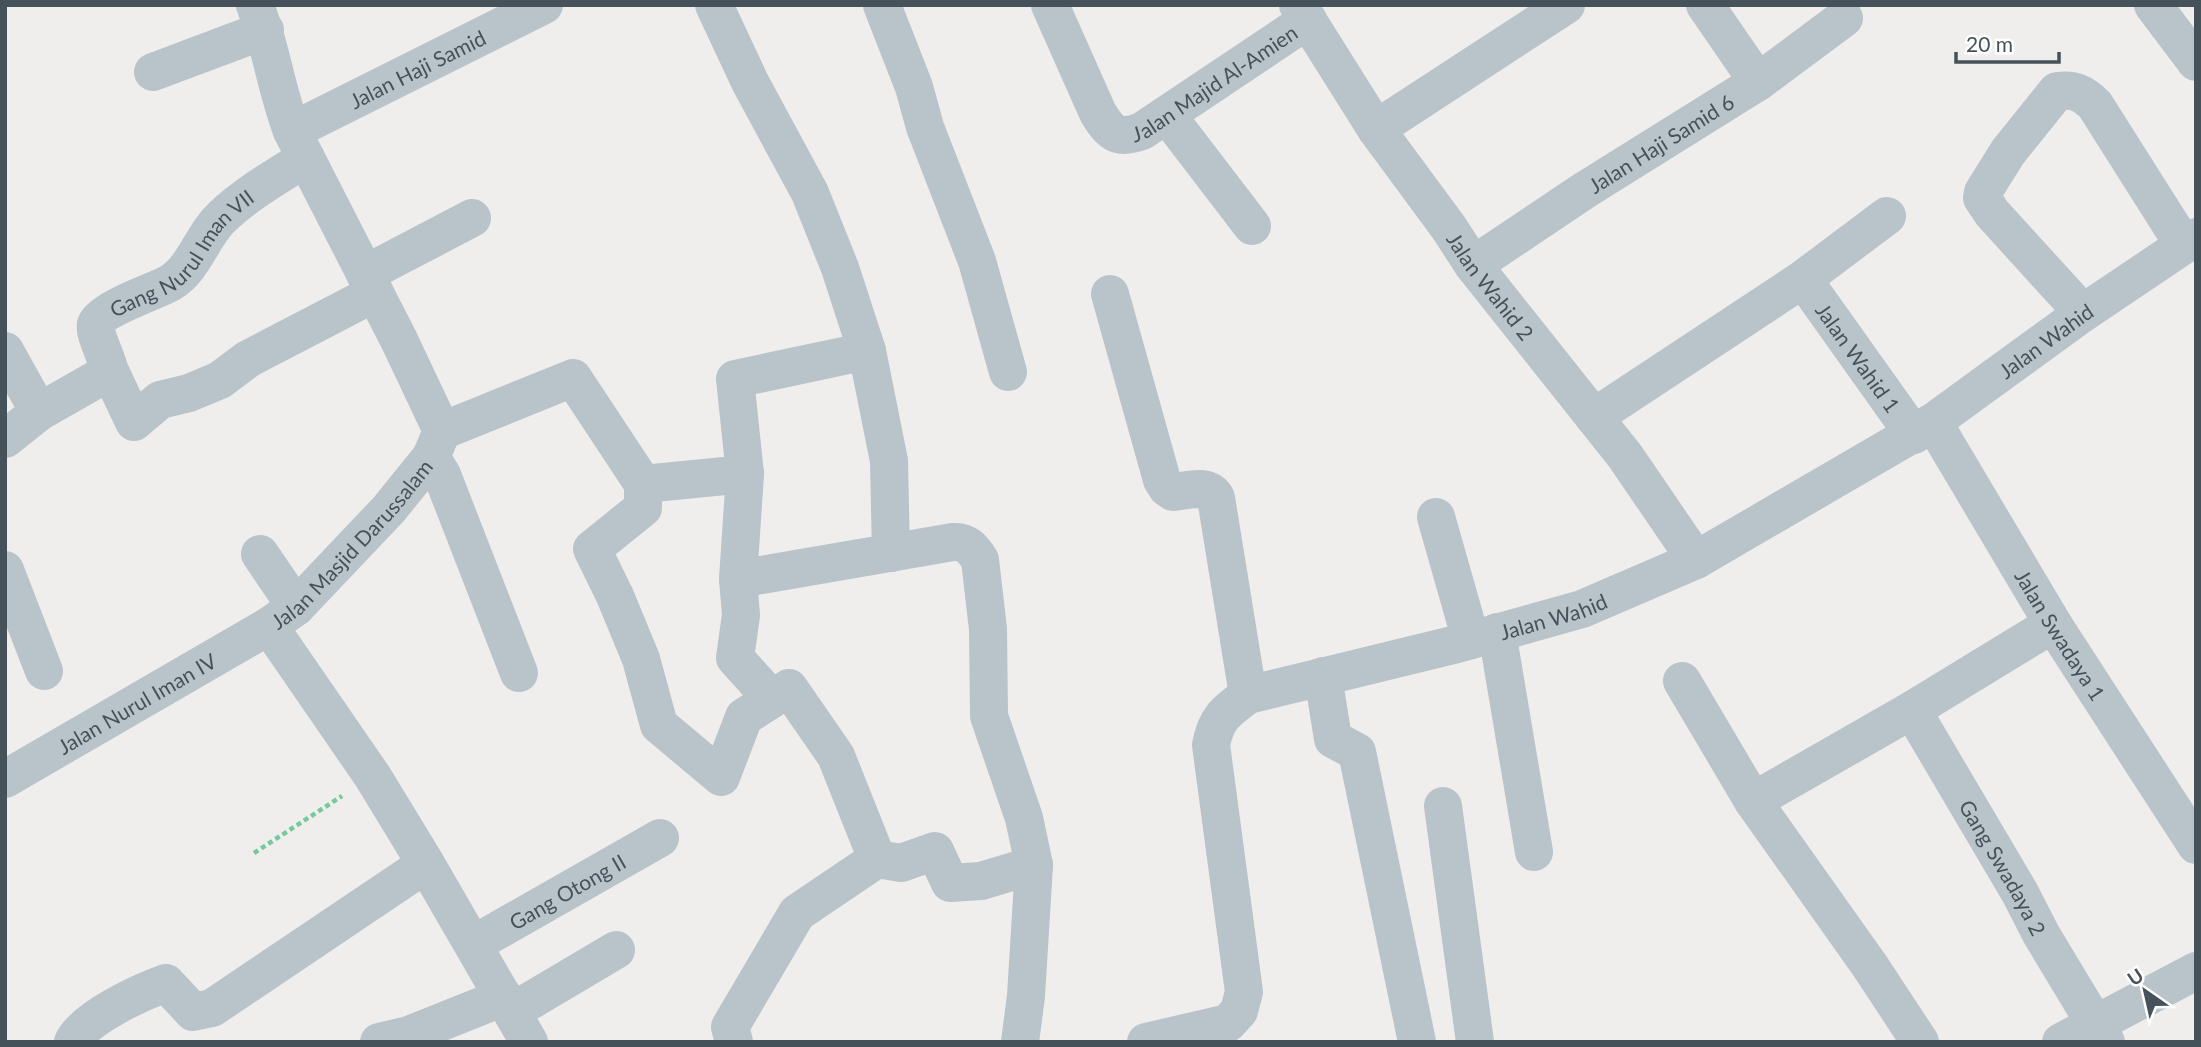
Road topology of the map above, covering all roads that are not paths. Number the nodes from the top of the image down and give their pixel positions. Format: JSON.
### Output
{"nodes":[{"id":1,"x":544,"y":5,"type":"edge"},
{"id":2,"x":714,"y":5,"type":"edge"},
{"id":3,"x":882,"y":5,"type":"edge"},
{"id":4,"x":1050,"y":5,"type":"edge"},
{"id":5,"x":1566,"y":5,"type":"edge"},
{"id":6,"x":1705,"y":5,"type":"edge"},
{"id":7,"x":2152,"y":5,"type":"edge"},
{"id":8,"x":1303,"y":13,"type":"edge"},
{"id":9,"x":260,"y":18,"type":"edge"},
{"id":10,"x":1844,"y":18,"type":"dead end"},
{"id":11,"x":2196,"y":62,"type":"edge"},
{"id":12,"x":153,"y":72,"type":"dead end"},
{"id":13,"x":1758,"y":82,"type":"junction"},
{"id":14,"x":1167,"y":115,"type":"junction"},
{"id":15,"x":1376,"y":129,"type":"junction"},
{"id":16,"x":299,"y":144,"type":"junction"},
{"id":17,"x":1886,"y":216,"type":"dead end"},
{"id":18,"x":472,"y":218,"type":"dead end"},
{"id":19,"x":1252,"y":226,"type":"dead end"},
{"id":20,"x":2190,"y":240,"type":"edge"},
{"id":21,"x":1473,"y":265,"type":"junction"},
{"id":22,"x":1803,"y":279,"type":"junction"},
{"id":23,"x":370,"y":284,"type":"junction"},
{"id":24,"x":1110,"y":294,"type":"dead end"},
{"id":25,"x":2084,"y":313,"type":"junction"},
{"id":26,"x":5,"y":351,"type":"edge"},
{"id":27,"x":867,"y":351,"type":"junction"},
{"id":28,"x":108,"y":369,"type":"junction"},
{"id":29,"x":1008,"y":372,"type":"dead end"},
{"id":30,"x":39,"y":412,"type":"junction"},
{"id":31,"x":1594,"y":417,"type":"junction"},
{"id":32,"x":1923,"y":429,"type":"junction"},
{"id":33,"x":5,"y":439,"type":"edge"},
{"id":34,"x":437,"y":444,"type":"junction"},
{"id":35,"x":745,"y":474,"type":"junction"},
{"id":36,"x":643,"y":484,"type":"junction"},
{"id":37,"x":1436,"y":517,"type":"dead end"},
{"id":38,"x":891,"y":553,"type":"junction"},
{"id":39,"x":260,"y":554,"type":"dead end"},
{"id":40,"x":1696,"y":560,"type":"junction"},
{"id":41,"x":5,"y":570,"type":"edge"},
{"id":42,"x":738,"y":579,"type":"junction"},
{"id":43,"x":283,"y":616,"type":"junction"},
{"id":44,"x":2053,"y":624,"type":"junction"},
{"id":45,"x":1484,"y":636,"type":"junction"},
{"id":46,"x":44,"y":671,"type":"dead end"},
{"id":47,"x":519,"y":673,"type":"dead end"},
{"id":48,"x":1323,"y":676,"type":"junction"},
{"id":49,"x":1682,"y":681,"type":"dead end"},
{"id":50,"x":1248,"y":695,"type":"junction"},
{"id":51,"x":772,"y":699,"type":"junction"},
{"id":52,"x":1912,"y":710,"type":"junction"},
{"id":53,"x":5,"y":779,"type":"edge"},
{"id":54,"x":1753,"y":802,"type":"junction"},
{"id":55,"x":1443,"y":806,"type":"dead end"},
{"id":56,"x":660,"y":838,"type":"dead end"},
{"id":57,"x":2196,"y":845,"type":"edge"},
{"id":58,"x":1534,"y":852,"type":"dead end"},
{"id":59,"x":877,"y":859,"type":"junction"},
{"id":60,"x":426,"y":863,"type":"junction"},
{"id":61,"x":1034,"y":865,"type":"junction"},
{"id":62,"x":474,"y":944,"type":"junction"},
{"id":63,"x":615,"y":950,"type":"dead end"},
{"id":64,"x":2196,"y":971,"type":"edge"},
{"id":65,"x":515,"y":1017,"type":"edge"},
{"id":66,"x":2101,"y":1033,"type":"edge"},
{"id":67,"x":732,"y":1034,"type":"edge"},
{"id":68,"x":73,"y":1042,"type":"edge"},
{"id":69,"x":379,"y":1042,"type":"edge"},
{"id":70,"x":1020,"y":1042,"type":"edge"},
{"id":71,"x":1146,"y":1042,"type":"edge"},
{"id":72,"x":1417,"y":1042,"type":"edge"},
{"id":73,"x":1475,"y":1042,"type":"edge"},
{"id":74,"x":1920,"y":1042,"type":"edge"},
{"id":75,"x":2061,"y":1042,"type":"edge"}],
"edges":[{"from":1,"to":16,"type":"street","name":"Jalan Haji Samid"},
{"from":2,"to":27,"type":"street"},
{"from":3,"to":29,"type":"street"},
{"from":4,"to":14,"type":"street","name":"Jalan Majid Al-Amien"},
{"from":5,"to":15,"type":"street"},
{"from":6,"to":13,"type":"street"},
{"from":7,"to":11,"type":"street"},
{"from":8,"to":14,"type":"street","name":"Jalan Majid Al-Amien"},
{"from":8,"to":15,"type":"street","name":"Jalan Wahid 2"},
{"from":9,"to":12,"type":"street"},
{"from":9,"to":16,"type":"street","name":"Jalan Masjid Darussalam"},
{"from":10,"to":13,"type":"street","name":"Jalan Haji Samid 6"},
{"from":13,"to":21,"type":"street","name":"Jalan Haji Samid 6"},
{"from":14,"to":19,"type":"street"},
{"from":15,"to":21,"type":"street","name":"Jalan Wahid 2"},
{"from":16,"to":23,"type":"street","name":"Jalan Masjid Darussalam"},
{"from":16,"to":28,"type":"street","name":"Gang Nurul Iman VII"},
{"from":17,"to":22,"type":"street"},
{"from":18,"to":23,"type":"street"},
{"from":20,"to":25,"type":"street","name":"Jalan Wahid"},
{"from":20,"to":25,"type":"street"},
{"from":21,"to":31,"type":"street","name":"Jalan Wahid 2"},
{"from":22,"to":31,"type":"street"},
{"from":22,"to":32,"type":"street","name":"Jalan Wahid 1"},
{"from":23,"to":28,"type":"street"},
{"from":23,"to":34,"type":"street","name":"Jalan Masjid Darussalam"},
{"from":24,"to":50,"type":"street"},
{"from":25,"to":32,"type":"street","name":"Jalan Wahid"},
{"from":26,"to":30,"type":"street"},
{"from":27,"to":35,"type":"street"},
{"from":27,"to":38,"type":"street"},
{"from":28,"to":30,"type":"street"},
{"from":30,"to":33,"type":"street"},
{"from":31,"to":40,"type":"street","name":"Jalan Wahid 2"},
{"from":32,"to":40,"type":"street","name":"Jalan Wahid"},
{"from":32,"to":44,"type":"street","name":"Jalan Swadaya 1"},
{"from":34,"to":36,"type":"street"},
{"from":34,"to":43,"type":"street","name":"Jalan Masjid Darussalam"},
{"from":34,"to":47,"type":"street"},
{"from":35,"to":36,"type":"street"},
{"from":35,"to":42,"type":"street"},
{"from":36,"to":51,"type":"street"},
{"from":37,"to":45,"type":"street"},
{"from":38,"to":42,"type":"street"},
{"from":38,"to":61,"type":"street"},
{"from":39,"to":43,"type":"street"},
{"from":40,"to":45,"type":"street","name":"Jalan Wahid"},
{"from":41,"to":46,"type":"street"},
{"from":42,"to":51,"type":"street"},
{"from":43,"to":53,"type":"street","name":"Jalan Nurul Iman IV"},
{"from":43,"to":60,"type":"street","name":"Jalan Masjid Darussalam"},
{"from":44,"to":52,"type":"street"},
{"from":44,"to":57,"type":"street","name":"Jalan Swadaya 1"},
{"from":45,"to":48,"type":"street","name":"Jalan Wahid"},
{"from":45,"to":58,"type":"street"},
{"from":48,"to":50,"type":"street","name":"Jalan Wahid"},
{"from":48,"to":72,"type":"street"},
{"from":49,"to":54,"type":"street"},
{"from":50,"to":71,"type":"street","name":"Jalan Wahid"},
{"from":51,"to":59,"type":"street"},
{"from":52,"to":54,"type":"street"},
{"from":52,"to":66,"type":"street","name":"Gang Swadaya 2"},
{"from":54,"to":74,"type":"street"},
{"from":55,"to":73,"type":"street"},
{"from":56,"to":62,"type":"street","name":"Gang Otong II"},
{"from":59,"to":61,"type":"street"},
{"from":59,"to":67,"type":"street"},
{"from":60,"to":62,"type":"street","name":"Jalan Masjid Darussalam"},
{"from":60,"to":68,"type":"street"},
{"from":61,"to":70,"type":"street"},
{"from":62,"to":65,"type":"street","name":"Jalan Masjid Darussalam"},
{"from":63,"to":65,"type":"street"},
{"from":64,"to":66,"type":"street"},
{"from":65,"to":69,"type":"street"},
{"from":66,"to":75,"type":"street"}]}
